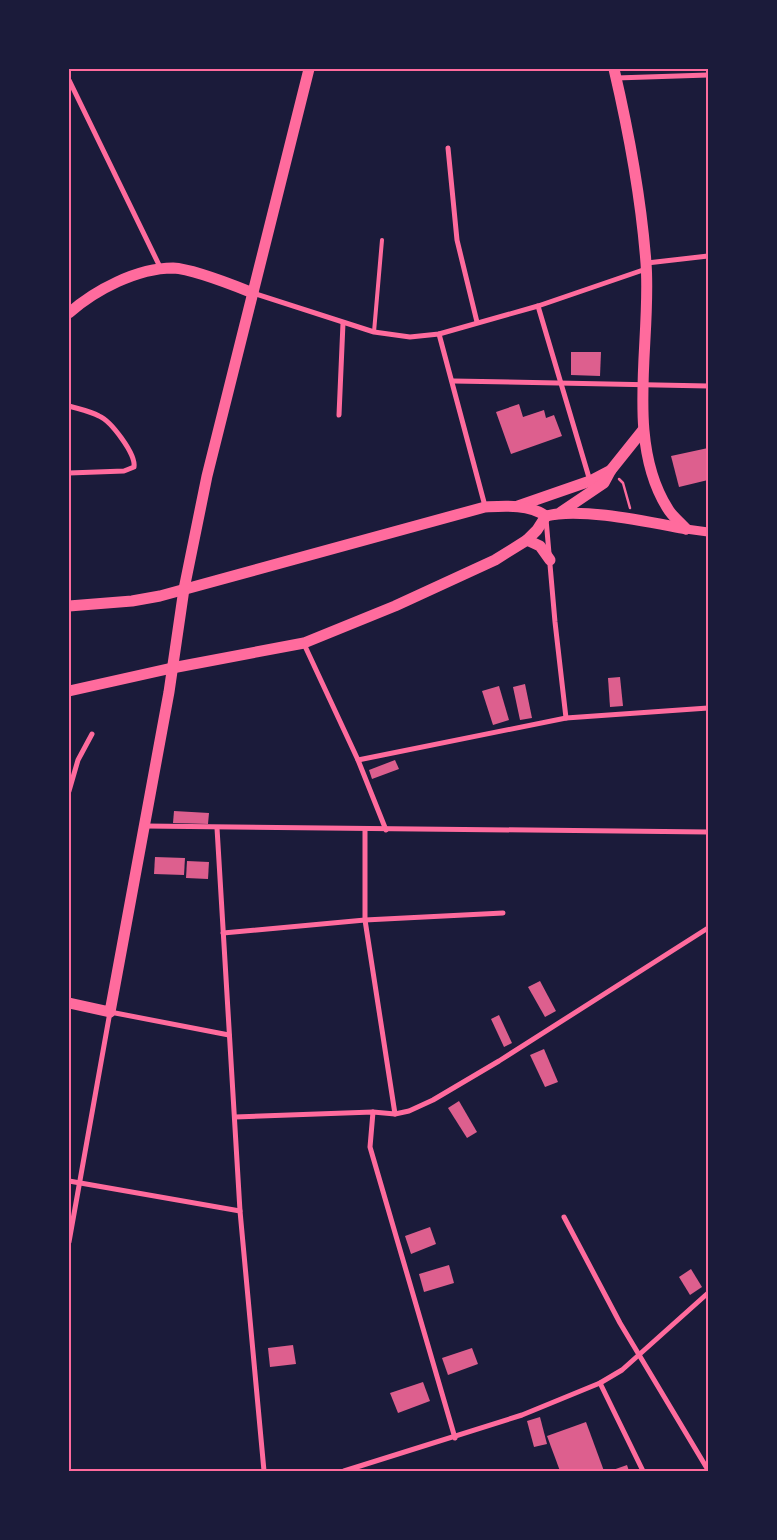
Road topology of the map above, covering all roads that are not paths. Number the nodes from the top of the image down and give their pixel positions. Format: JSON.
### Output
{"nodes":[{"id":1,"x":309,"y":69,"type":"edge"},
{"id":2,"x":616,"y":73,"type":"edge"},
{"id":3,"x":708,"y":75,"type":"edge"},
{"id":4,"x":69,"y":80,"type":"edge"},
{"id":5,"x":448,"y":148,"type":"dead end"},
{"id":6,"x":382,"y":240,"type":"dead end"},
{"id":7,"x":708,"y":256,"type":"edge"},
{"id":8,"x":646,"y":266,"type":"junction"},
{"id":9,"x":161,"y":269,"type":"junction"},
{"id":10,"x":254,"y":293,"type":"junction"},
{"id":11,"x":538,"y":306,"type":"junction"},
{"id":12,"x":69,"y":313,"type":"edge"},
{"id":13,"x":477,"y":322,"type":"junction"},
{"id":14,"x":343,"y":323,"type":"junction"},
{"id":15,"x":374,"y":332,"type":"junction"},
{"id":16,"x":439,"y":334,"type":"junction"},
{"id":17,"x":453,"y":381,"type":"junction"},
{"id":18,"x":562,"y":385,"type":"junction"},
{"id":19,"x":644,"y":385,"type":"junction"},
{"id":20,"x":708,"y":386,"type":"edge"},
{"id":21,"x":69,"y":406,"type":"edge"},
{"id":22,"x":339,"y":415,"type":"dead end"},
{"id":23,"x":643,"y":430,"type":"junction"},
{"id":24,"x":611,"y":470,"type":"junction"},
{"id":25,"x":69,"y":473,"type":"edge"},
{"id":26,"x":590,"y":481,"type":"junction"},
{"id":27,"x":516,"y":506,"type":"junction"},
{"id":28,"x":485,"y":507,"type":"junction"},
{"id":29,"x":562,"y":512,"type":"junction"},
{"id":30,"x":546,"y":516,"type":"junction"},
{"id":31,"x":686,"y":528,"type":"junction"},
{"id":32,"x":708,"y":532,"type":"edge"},
{"id":33,"x":526,"y":540,"type":"junction"},
{"id":34,"x":550,"y":560,"type":"junction"},
{"id":35,"x":184,"y":589,"type":"junction"},
{"id":36,"x":69,"y":606,"type":"edge"},
{"id":37,"x":304,"y":644,"type":"junction"},
{"id":38,"x":172,"y":668,"type":"junction"},
{"id":39,"x":69,"y":691,"type":"edge"},
{"id":40,"x":708,"y":708,"type":"edge"},
{"id":41,"x":566,"y":718,"type":"junction"},
{"id":42,"x":92,"y":734,"type":"dead end"},
{"id":43,"x":358,"y":760,"type":"junction"},
{"id":44,"x":69,"y":786,"type":"edge"},
{"id":45,"x":69,"y":791,"type":"edge"},
{"id":46,"x":145,"y":826,"type":"junction"},
{"id":47,"x":217,"y":828,"type":"junction"},
{"id":48,"x":365,"y":829,"type":"junction"},
{"id":49,"x":386,"y":830,"type":"junction"},
{"id":50,"x":708,"y":832,"type":"edge"},
{"id":51,"x":503,"y":913,"type":"dead end"},
{"id":52,"x":365,"y":920,"type":"junction"},
{"id":53,"x":708,"y":928,"type":"edge"},
{"id":54,"x":223,"y":933,"type":"junction"},
{"id":55,"x":69,"y":1003,"type":"edge"},
{"id":56,"x":110,"y":1012,"type":"junction"},
{"id":57,"x":229,"y":1035,"type":"junction"},
{"id":58,"x":373,"y":1112,"type":"junction"},
{"id":59,"x":394,"y":1114,"type":"junction"},
{"id":60,"x":235,"y":1117,"type":"junction"},
{"id":61,"x":69,"y":1181,"type":"edge"},
{"id":62,"x":80,"y":1183,"type":"junction"},
{"id":63,"x":240,"y":1211,"type":"junction"},
{"id":64,"x":564,"y":1217,"type":"dead end"},
{"id":65,"x":69,"y":1242,"type":"edge"},
{"id":66,"x":708,"y":1293,"type":"edge"},
{"id":67,"x":640,"y":1354,"type":"junction"},
{"id":68,"x":600,"y":1383,"type":"junction"},
{"id":69,"x":455,"y":1438,"type":"junction"},
{"id":70,"x":708,"y":1470,"type":"edge"},
{"id":71,"x":264,"y":1471,"type":"edge"},
{"id":72,"x":344,"y":1471,"type":"edge"},
{"id":73,"x":642,"y":1471,"type":"edge"}],
"edges":[{"from":1,"to":10,"type":"main road"},
{"from":2,"to":3,"type":"street"},
{"from":2,"to":8,"type":"main road"},
{"from":4,"to":9,"type":"street"},
{"from":5,"to":13,"type":"street"},
{"from":6,"to":15,"type":"lane"},
{"from":7,"to":8,"type":"street"},
{"from":8,"to":11,"type":"street"},
{"from":8,"to":19,"type":"main road"},
{"from":9,"to":10,"type":"main road"},
{"from":9,"to":12,"type":"main road"},
{"from":10,"to":14,"type":"street"},
{"from":10,"to":35,"type":"main road"},
{"from":11,"to":13,"type":"street"},
{"from":11,"to":18,"type":"street"},
{"from":13,"to":16,"type":"street"},
{"from":14,"to":15,"type":"street"},
{"from":14,"to":22,"type":"street"},
{"from":15,"to":16,"type":"street"},
{"from":16,"to":17,"type":"street"},
{"from":17,"to":18,"type":"street"},
{"from":17,"to":28,"type":"street"},
{"from":18,"to":19,"type":"street"},
{"from":18,"to":26,"type":"street"},
{"from":19,"to":20,"type":"street"},
{"from":19,"to":23,"type":"main road"},
{"from":21,"to":25,"type":"street"},
{"from":23,"to":24,"type":"main road"},
{"from":23,"to":31,"type":"main road"},
{"from":24,"to":26,"type":"main road"},
{"from":24,"to":29,"type":"main road"},
{"from":26,"to":27,"type":"main road"},
{"from":27,"to":28,"type":"main road"},
{"from":27,"to":30,"type":"main road"},
{"from":28,"to":35,"type":"main road"},
{"from":29,"to":30,"type":"main road"},
{"from":29,"to":31,"type":"main road"},
{"from":30,"to":33,"type":"main road"},
{"from":30,"to":34,"type":"street"},
{"from":31,"to":32,"type":"street"},
{"from":33,"to":34,"type":"main road"},
{"from":33,"to":37,"type":"main road"},
{"from":34,"to":41,"type":"street"},
{"from":35,"to":36,"type":"main road"},
{"from":35,"to":38,"type":"main road"},
{"from":37,"to":38,"type":"main road"},
{"from":37,"to":43,"type":"street"},
{"from":38,"to":39,"type":"main road"},
{"from":38,"to":46,"type":"main road"},
{"from":40,"to":41,"type":"street"},
{"from":41,"to":43,"type":"street"},
{"from":42,"to":44,"type":"street"},
{"from":43,"to":49,"type":"street"},
{"from":44,"to":45,"type":"street"},
{"from":46,"to":47,"type":"street"},
{"from":46,"to":56,"type":"main road"},
{"from":47,"to":48,"type":"street"},
{"from":47,"to":54,"type":"street"},
{"from":48,"to":49,"type":"street"},
{"from":48,"to":52,"type":"street"},
{"from":49,"to":50,"type":"street"},
{"from":51,"to":52,"type":"street"},
{"from":52,"to":54,"type":"street"},
{"from":52,"to":59,"type":"street"},
{"from":53,"to":59,"type":"street"},
{"from":54,"to":57,"type":"street"},
{"from":55,"to":56,"type":"main road"},
{"from":56,"to":57,"type":"street"},
{"from":56,"to":62,"type":"street"},
{"from":57,"to":60,"type":"street"},
{"from":58,"to":59,"type":"street"},
{"from":58,"to":60,"type":"street"},
{"from":58,"to":69,"type":"street"},
{"from":60,"to":63,"type":"street"},
{"from":61,"to":62,"type":"street"},
{"from":62,"to":63,"type":"street"},
{"from":62,"to":65,"type":"street"},
{"from":63,"to":71,"type":"street"},
{"from":64,"to":67,"type":"street"},
{"from":66,"to":67,"type":"street"},
{"from":67,"to":68,"type":"street"},
{"from":67,"to":70,"type":"street"},
{"from":68,"to":69,"type":"street"},
{"from":68,"to":73,"type":"street"},
{"from":69,"to":72,"type":"street"}]}
